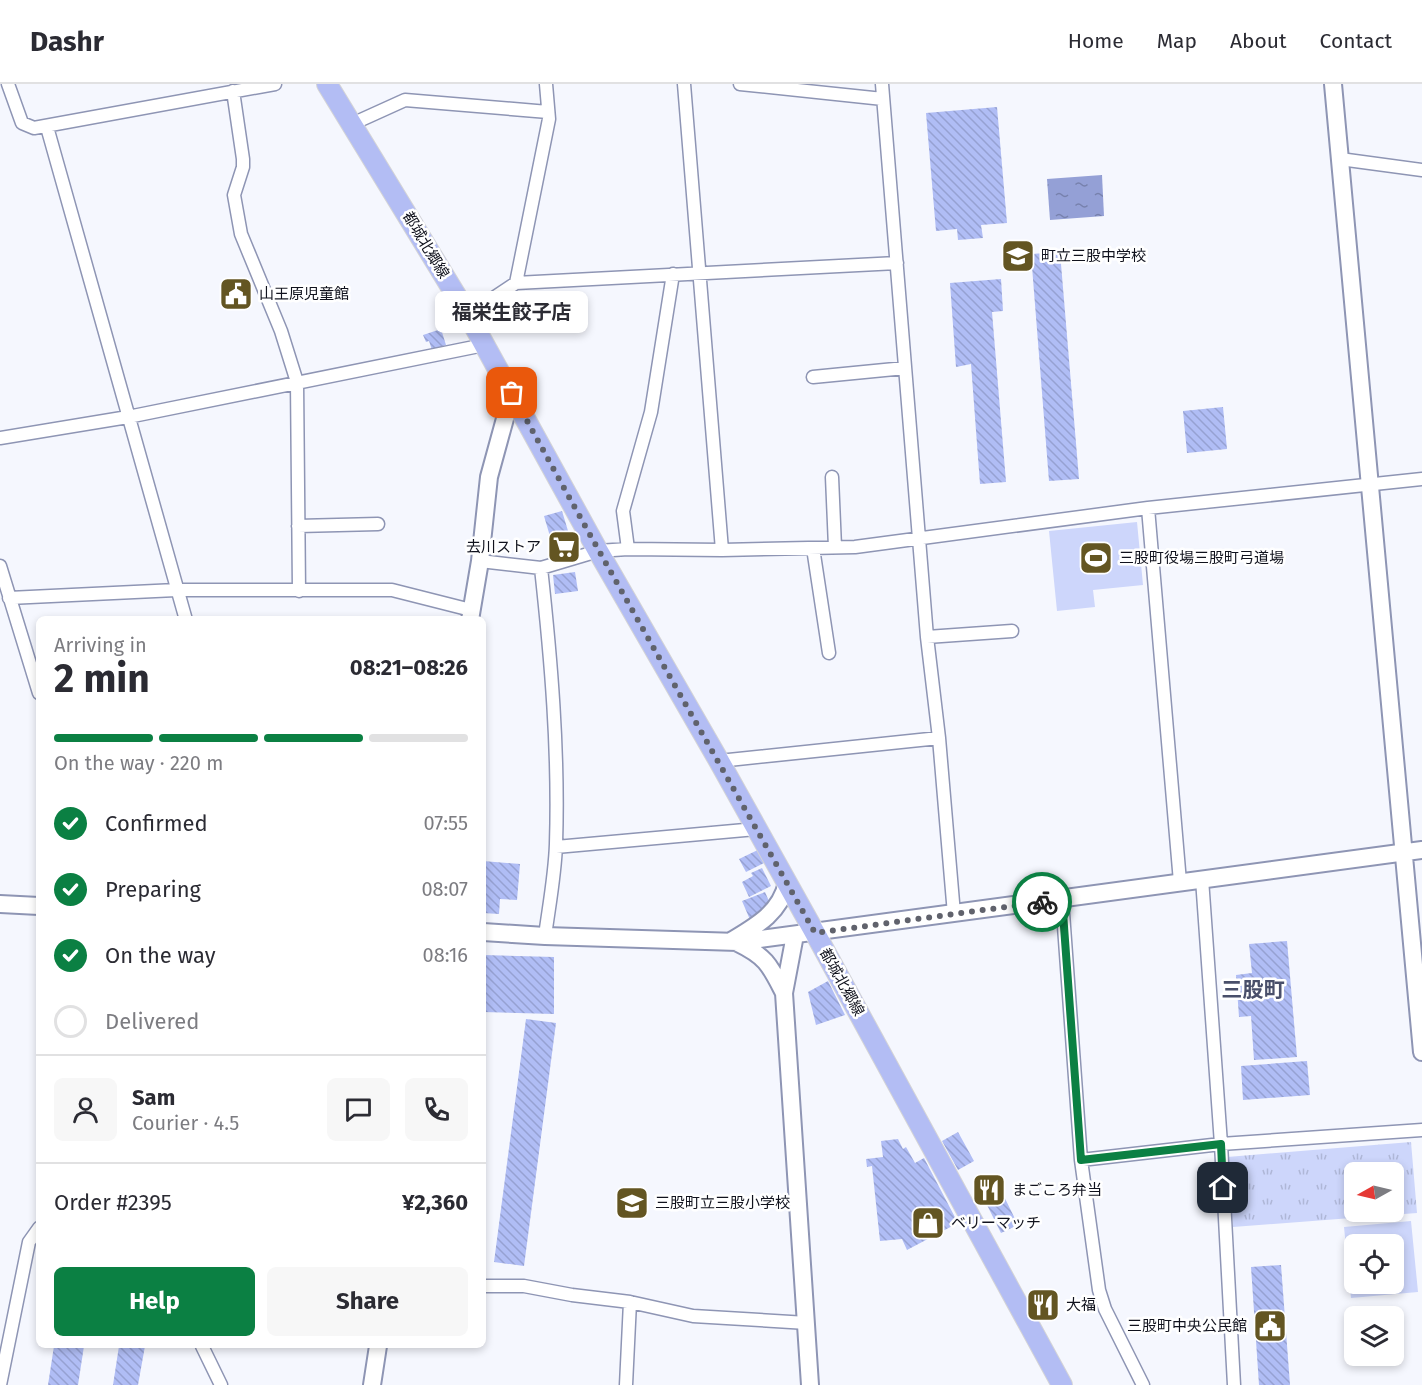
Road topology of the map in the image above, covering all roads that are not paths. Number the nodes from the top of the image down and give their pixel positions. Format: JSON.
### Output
{"nodes":[{"id":1,"x":8,"y":84,"type":"edge"},
{"id":2,"x":275,"y":84,"type":"edge"},
{"id":3,"x":327,"y":84,"type":"edge"},
{"id":4,"x":546,"y":84,"type":"edge"},
{"id":5,"x":684,"y":84,"type":"edge"},
{"id":6,"x":740,"y":84,"type":"edge"},
{"id":7,"x":882,"y":84,"type":"edge"},
{"id":8,"x":1333,"y":84,"type":"edge"},
{"id":9,"x":233,"y":91,"type":"junction"},
{"id":10,"x":884,"y":99,"type":"junction"},
{"id":11,"x":6,"y":100,"type":"edge"},
{"id":12,"x":548,"y":112,"type":"junction"},
{"id":13,"x":352,"y":124,"type":"junction"},
{"id":14,"x":46,"y":127,"type":"junction"},
{"id":15,"x":1340,"y":159,"type":"junction"},
{"id":16,"x":1422,"y":170,"type":"edge"},
{"id":17,"x":897,"y":263,"type":"junction"},
{"id":18,"x":700,"y":273,"type":"junction"},
{"id":19,"x":673,"y":274,"type":"junction"},
{"id":20,"x":516,"y":282,"type":"junction"},
{"id":21,"x":468,"y":315,"type":"junction"},
{"id":22,"x":484,"y":345,"type":"junction"},
{"id":23,"x":905,"y":368,"type":"junction"},
{"id":24,"x":813,"y":377,"type":"dead end"},
{"id":25,"x":297,"y":382,"type":"junction"},
{"id":26,"x":512,"y":393,"type":"junction"},
{"id":27,"x":128,"y":417,"type":"junction"},
{"id":28,"x":0,"y":438,"type":"edge"},
{"id":29,"x":832,"y":477,"type":"dead end"},
{"id":30,"x":1422,"y":479,"type":"edge"},
{"id":31,"x":1370,"y":485,"type":"junction"},
{"id":32,"x":1148,"y":507,"type":"junction"},
{"id":33,"x":378,"y":524,"type":"dead end"},
{"id":34,"x":298,"y":526,"type":"junction"},
{"id":35,"x":919,"y":538,"type":"junction"},
{"id":36,"x":835,"y":547,"type":"junction"},
{"id":37,"x":813,"y":548,"type":"junction"},
{"id":38,"x":628,"y":549,"type":"junction"},
{"id":39,"x":722,"y":550,"type":"junction"},
{"id":40,"x":598,"y":551,"type":"junction"},
{"id":41,"x":480,"y":561,"type":"junction"},
{"id":42,"x":0,"y":566,"type":"edge"},
{"id":43,"x":541,"y":568,"type":"junction"},
{"id":44,"x":176,"y":590,"type":"junction"},
{"id":45,"x":299,"y":591,"type":"junction"},
{"id":46,"x":9,"y":598,"type":"junction"},
{"id":47,"x":471,"y":615,"type":"edge"},
{"id":48,"x":185,"y":616,"type":"edge"},
{"id":49,"x":1012,"y":631,"type":"dead end"},
{"id":50,"x":927,"y":637,"type":"junction"},
{"id":51,"x":829,"y":653,"type":"dead end"},
{"id":52,"x":36,"y":684,"type":"edge"},
{"id":53,"x":939,"y":738,"type":"junction"},
{"id":54,"x":719,"y":760,"type":"junction"},
{"id":55,"x":756,"y":829,"type":"junction"},
{"id":56,"x":556,"y":846,"type":"junction"},
{"id":57,"x":1422,"y":850,"type":"edge"},
{"id":58,"x":1403,"y":852,"type":"junction"},
{"id":59,"x":1202,"y":879,"type":"junction"},
{"id":60,"x":1180,"y":882,"type":"junction"},
{"id":61,"x":787,"y":883,"type":"junction"},
{"id":62,"x":1062,"y":899,"type":"junction"},
{"id":63,"x":0,"y":904,"type":"edge"},
{"id":64,"x":36,"y":906,"type":"edge"},
{"id":65,"x":954,"y":914,"type":"junction"},
{"id":66,"x":486,"y":932,"type":"edge"},
{"id":67,"x":815,"y":933,"type":"junction"},
{"id":68,"x":795,"y":935,"type":"junction"},
{"id":69,"x":545,"y":936,"type":"junction"},
{"id":70,"x":733,"y":943,"type":"junction"},
{"id":71,"x":784,"y":993,"type":"junction"},
{"id":72,"x":1422,"y":1052,"type":"edge"},
{"id":73,"x":1422,"y":1130,"type":"edge"},
{"id":74,"x":1221,"y":1144,"type":"junction"},
{"id":75,"x":1081,"y":1160,"type":"junction"},
{"id":76,"x":36,"y":1232,"type":"edge"},
{"id":77,"x":486,"y":1286,"type":"edge"},
{"id":78,"x":630,"y":1302,"type":"junction"},
{"id":79,"x":807,"y":1323,"type":"junction"},
{"id":80,"x":203,"y":1348,"type":"edge"},
{"id":81,"x":378,"y":1348,"type":"edge"},
{"id":82,"x":0,"y":1385,"type":"edge"},
{"id":83,"x":221,"y":1385,"type":"edge"},
{"id":84,"x":372,"y":1385,"type":"edge"},
{"id":85,"x":626,"y":1385,"type":"edge"},
{"id":86,"x":810,"y":1385,"type":"edge"},
{"id":87,"x":1062,"y":1385,"type":"edge"},
{"id":88,"x":1143,"y":1385,"type":"edge"},
{"id":89,"x":1234,"y":1385,"type":"edge"}],
"edges":[{"from":1,"to":11,"type":"street"},
{"from":2,"to":9,"type":"street"},
{"from":3,"to":13,"type":"main road","name":"都城北郷線"},
{"from":4,"to":12,"type":"street"},
{"from":5,"to":18,"type":"street"},
{"from":6,"to":10,"type":"street"},
{"from":7,"to":10,"type":"street"},
{"from":8,"to":15,"type":"street"},
{"from":9,"to":14,"type":"street"},
{"from":9,"to":25,"type":"street"},
{"from":10,"to":17,"type":"street"},
{"from":11,"to":14,"type":"street"},
{"from":12,"to":13,"type":"street"},
{"from":12,"to":20,"type":"street"},
{"from":13,"to":21,"type":"main road","name":"都城北郷線"},
{"from":14,"to":27,"type":"street"},
{"from":15,"to":16,"type":"street"},
{"from":15,"to":31,"type":"street"},
{"from":17,"to":18,"type":"street"},
{"from":17,"to":23,"type":"street"},
{"from":18,"to":19,"type":"street"},
{"from":18,"to":39,"type":"street"},
{"from":19,"to":20,"type":"street"},
{"from":19,"to":38,"type":"street"},
{"from":20,"to":21,"type":"street"},
{"from":21,"to":22,"type":"main road","name":"都城北郷線"},
{"from":22,"to":25,"type":"street"},
{"from":22,"to":26,"type":"main road","name":"都城北郷線"},
{"from":23,"to":24,"type":"street"},
{"from":23,"to":35,"type":"street"},
{"from":25,"to":27,"type":"street"},
{"from":25,"to":34,"type":"street"},
{"from":26,"to":40,"type":"main road","name":"都城北郷線"},
{"from":26,"to":41,"type":"street"},
{"from":27,"to":28,"type":"street"},
{"from":27,"to":44,"type":"street"},
{"from":29,"to":36,"type":"street"},
{"from":30,"to":31,"type":"street"},
{"from":31,"to":32,"type":"street"},
{"from":31,"to":58,"type":"street"},
{"from":32,"to":35,"type":"street"},
{"from":32,"to":60,"type":"street"},
{"from":33,"to":34,"type":"street"},
{"from":34,"to":45,"type":"street"},
{"from":35,"to":36,"type":"street"},
{"from":35,"to":50,"type":"street"},
{"from":36,"to":37,"type":"street"},
{"from":37,"to":39,"type":"street"},
{"from":37,"to":51,"type":"street"},
{"from":38,"to":39,"type":"street"},
{"from":38,"to":40,"type":"street"},
{"from":40,"to":43,"type":"street"},
{"from":40,"to":54,"type":"main road","name":"都城北郷線"},
{"from":41,"to":43,"type":"street"},
{"from":41,"to":47,"type":"street"},
{"from":42,"to":46,"type":"street"},
{"from":43,"to":56,"type":"street"},
{"from":44,"to":45,"type":"street"},
{"from":44,"to":46,"type":"street"},
{"from":44,"to":48,"type":"street"},
{"from":45,"to":47,"type":"street"},
{"from":46,"to":52,"type":"street"},
{"from":49,"to":50,"type":"street"},
{"from":50,"to":53,"type":"street"},
{"from":53,"to":54,"type":"street"},
{"from":53,"to":65,"type":"street"},
{"from":54,"to":55,"type":"main road","name":"都城北郷線"},
{"from":55,"to":56,"type":"street"},
{"from":55,"to":61,"type":"main road","name":"都城北郷線"},
{"from":56,"to":69,"type":"street"},
{"from":57,"to":58,"type":"street"},
{"from":58,"to":59,"type":"street"},
{"from":58,"to":72,"type":"street"},
{"from":59,"to":60,"type":"street"},
{"from":59,"to":74,"type":"street"},
{"from":60,"to":62,"type":"street"},
{"from":61,"to":67,"type":"main road","name":"都城北郷線"},
{"from":61,"to":70,"type":"street"},
{"from":62,"to":65,"type":"street"},
{"from":62,"to":75,"type":"street"},
{"from":63,"to":64,"type":"street"},
{"from":65,"to":67,"type":"street"},
{"from":66,"to":69,"type":"street"},
{"from":67,"to":68,"type":"street"},
{"from":67,"to":87,"type":"main road","name":"都城北郷線"},
{"from":68,"to":70,"type":"street"},
{"from":68,"to":71,"type":"street"},
{"from":69,"to":70,"type":"street"},
{"from":70,"to":71,"type":"street"},
{"from":71,"to":79,"type":"street"},
{"from":73,"to":74,"type":"street"},
{"from":74,"to":75,"type":"street"},
{"from":74,"to":89,"type":"street"},
{"from":75,"to":88,"type":"street"},
{"from":76,"to":82,"type":"street"},
{"from":77,"to":78,"type":"street"},
{"from":78,"to":79,"type":"street"},
{"from":78,"to":85,"type":"street"},
{"from":79,"to":86,"type":"street"},
{"from":80,"to":83,"type":"street"},
{"from":81,"to":84,"type":"street"}]}
